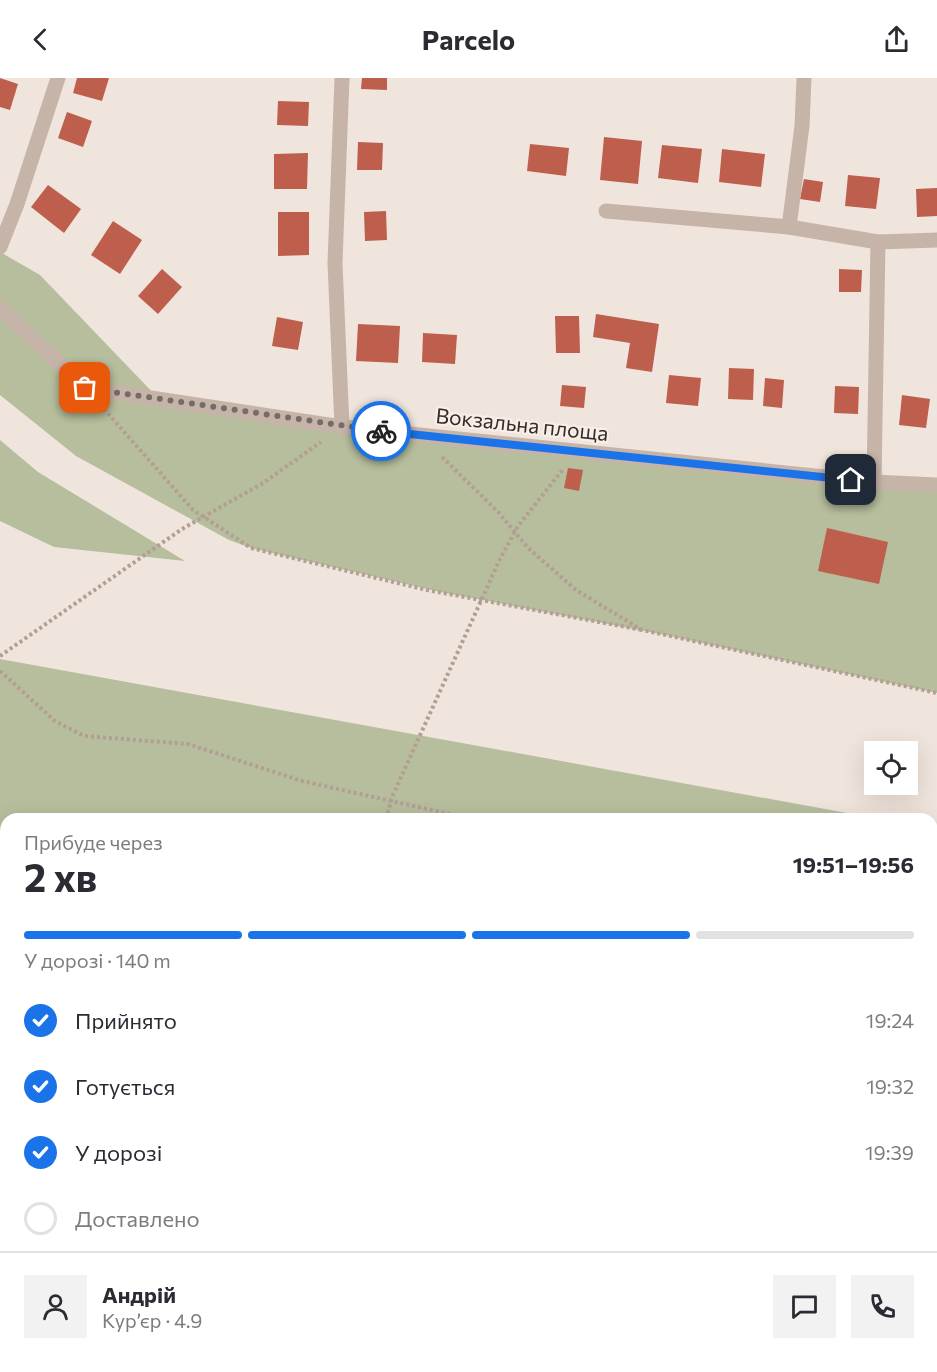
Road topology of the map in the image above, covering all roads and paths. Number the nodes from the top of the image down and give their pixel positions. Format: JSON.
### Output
{"nodes":[{"id":1,"x":58,"y":78,"type":"edge"},
{"id":2,"x":342,"y":78,"type":"edge"},
{"id":3,"x":804,"y":78,"type":"edge"},
{"id":4,"x":606,"y":211,"type":"dead end"},
{"id":5,"x":789,"y":227,"type":"junction"},
{"id":6,"x":937,"y":240,"type":"edge"},
{"id":7,"x":878,"y":242,"type":"junction"},
{"id":8,"x":0,"y":247,"type":"edge"},
{"id":9,"x":0,"y":308,"type":"edge"},
{"id":10,"x":85,"y":388,"type":"junction"},
{"id":11,"x":342,"y":427,"type":"junction"},
{"id":12,"x":420,"y":435,"type":"junction"},
{"id":13,"x":576,"y":452,"type":"junction"},
{"id":14,"x":874,"y":482,"type":"junction"},
{"id":15,"x":937,"y":485,"type":"edge"},
{"id":16,"x":204,"y":517,"type":"junction"},
{"id":17,"x":515,"y":532,"type":"junction"},
{"id":18,"x":481,"y":600,"type":"junction"},
{"id":19,"x":642,"y":630,"type":"junction"},
{"id":20,"x":0,"y":656,"type":"edge"},
{"id":21,"x":0,"y":671,"type":"edge"},
{"id":22,"x":937,"y":693,"type":"edge"},
{"id":23,"x":391,"y":801,"type":"junction"},
{"id":24,"x":388,"y":813,"type":"edge"},
{"id":25,"x":445,"y":813,"type":"edge"}],
"edges":[{"from":1,"to":8,"type":"street"},
{"from":2,"to":11,"type":"street"},
{"from":3,"to":5,"type":"street"},
{"from":4,"to":5,"type":"street"},
{"from":5,"to":7,"type":"street"},
{"from":6,"to":7,"type":"street"},
{"from":7,"to":14,"type":"street"},
{"from":9,"to":10,"type":"street"},
{"from":10,"to":11,"type":"street","name":"Вокзальна площа"},
{"from":10,"to":16,"type":"path"},
{"from":11,"to":12,"type":"street","name":"Вокзальна площа"},
{"from":11,"to":16,"type":"path"},
{"from":12,"to":13,"type":"street","name":"Вокзальна площа"},
{"from":12,"to":17,"type":"path"},
{"from":13,"to":14,"type":"street","name":"Вокзальна площа"},
{"from":13,"to":17,"type":"path"},
{"from":14,"to":15,"type":"street","name":"Вокзальна площа"},
{"from":16,"to":18,"type":"path"},
{"from":16,"to":20,"type":"path"},
{"from":17,"to":18,"type":"path"},
{"from":17,"to":19,"type":"path"},
{"from":18,"to":19,"type":"path"},
{"from":18,"to":23,"type":"path"},
{"from":19,"to":22,"type":"path"},
{"from":21,"to":23,"type":"path"},
{"from":23,"to":24,"type":"path"},
{"from":23,"to":25,"type":"path"}]}
